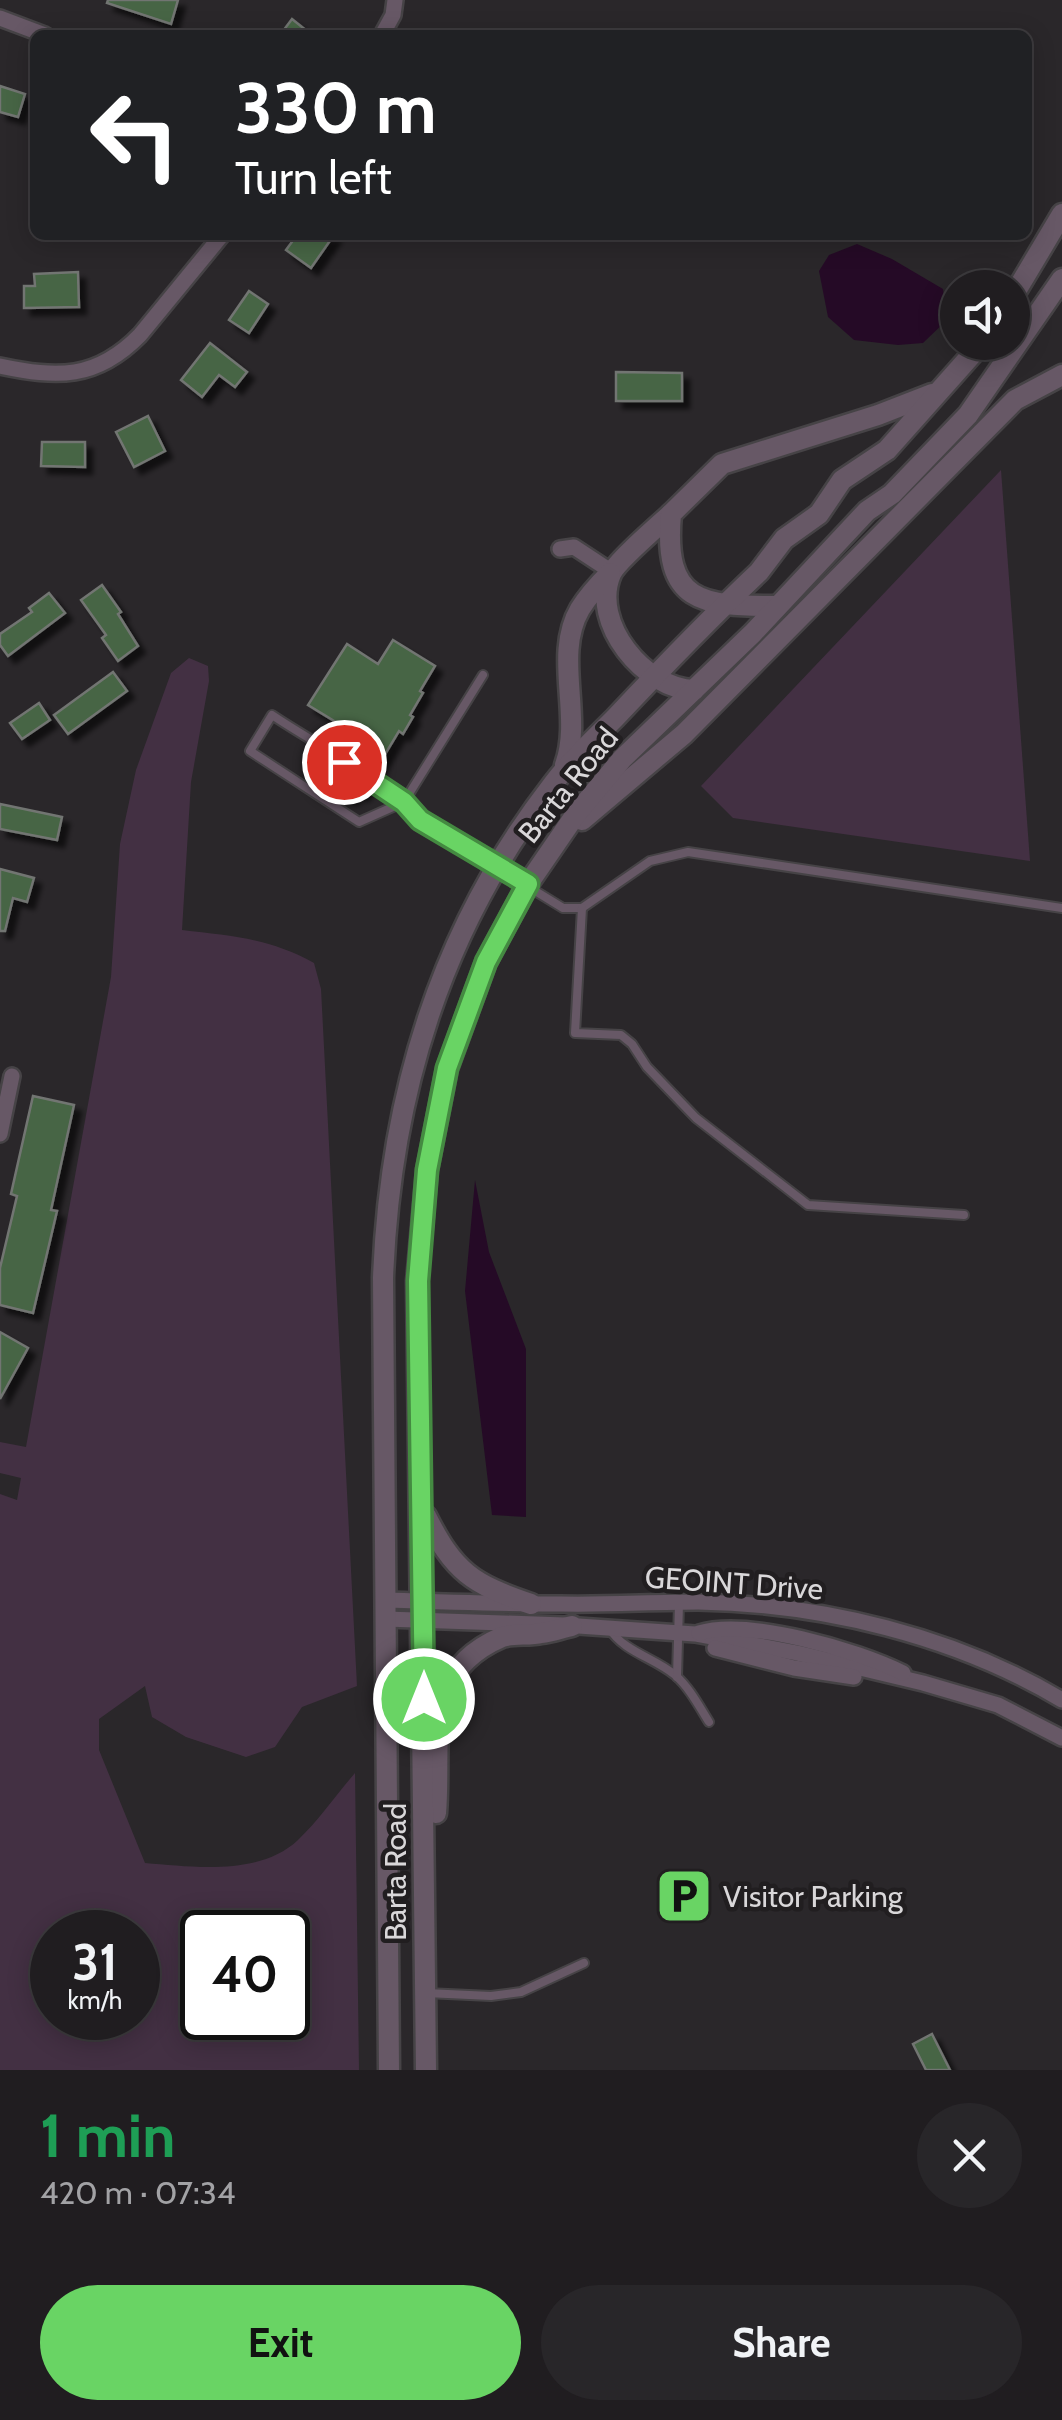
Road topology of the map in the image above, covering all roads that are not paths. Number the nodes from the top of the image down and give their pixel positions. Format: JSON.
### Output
{"nodes":[{"id":1,"x":395,"y":0,"type":"edge"},
{"id":2,"x":0,"y":18,"type":"edge"},
{"id":3,"x":32,"y":30,"type":"edge"},
{"id":4,"x":384,"y":30,"type":"edge"},
{"id":5,"x":1062,"y":214,"type":"edge"},
{"id":6,"x":218,"y":240,"type":"edge"},
{"id":7,"x":1056,"y":242,"type":"edge"},
{"id":8,"x":1033,"y":268,"type":"junction"},
{"id":9,"x":1030,"y":272,"type":"edge"},
{"id":10,"x":1061,"y":281,"type":"edge"},
{"id":11,"x":967,"y":360,"type":"edge"},
{"id":12,"x":0,"y":366,"type":"edge"},
{"id":13,"x":1062,"y":375,"type":"edge"},
{"id":14,"x":988,"y":387,"type":"junction"},
{"id":15,"x":943,"y":389,"type":"junction"},
{"id":16,"x":960,"y":458,"type":"junction"},
{"id":17,"x":671,"y":514,"type":"junction"},
{"id":18,"x":560,"y":550,"type":"dead end"},
{"id":19,"x":612,"y":572,"type":"junction"},
{"id":20,"x":724,"y":605,"type":"junction"},
{"id":21,"x":776,"y":606,"type":"junction"},
{"id":22,"x":483,"y":676,"type":"dead end"},
{"id":23,"x":654,"y":676,"type":"junction"},
{"id":24,"x":694,"y":690,"type":"junction"},
{"id":25,"x":562,"y":773,"type":"junction"},
{"id":26,"x":404,"y":802,"type":"junction"},
{"id":27,"x":564,"y":832,"type":"junction"},
{"id":28,"x":496,"y":866,"type":"junction"},
{"id":29,"x":528,"y":884,"type":"junction"},
{"id":30,"x":582,"y":908,"type":"junction"},
{"id":31,"x":1062,"y":908,"type":"edge"},
{"id":32,"x":12,"y":1076,"type":"dead end"},
{"id":33,"x":0,"y":1134,"type":"edge"},
{"id":34,"x":964,"y":1214,"type":"dead end"},
{"id":35,"x":422,"y":1509,"type":"junction"},
{"id":36,"x":679,"y":1603,"type":"junction"},
{"id":37,"x":531,"y":1604,"type":"junction"},
{"id":38,"x":386,"y":1610,"type":"junction"},
{"id":39,"x":423,"y":1611,"type":"junction"},
{"id":40,"x":572,"y":1626,"type":"junction"},
{"id":41,"x":609,"y":1628,"type":"junction"},
{"id":42,"x":678,"y":1633,"type":"junction"},
{"id":43,"x":695,"y":1634,"type":"junction"},
{"id":44,"x":677,"y":1677,"type":"junction"},
{"id":45,"x":922,"y":1683,"type":"junction"},
{"id":46,"x":1062,"y":1700,"type":"edge"},
{"id":47,"x":709,"y":1722,"type":"dead end"},
{"id":48,"x":1062,"y":1738,"type":"edge"},
{"id":49,"x":425,"y":1935,"type":"junction"},
{"id":50,"x":584,"y":1963,"type":"dead end"},
{"id":51,"x":426,"y":1993,"type":"junction"},
{"id":52,"x":390,"y":2070,"type":"edge"},
{"id":53,"x":426,"y":2070,"type":"edge"}],
"edges":[{"from":1,"to":4,"type":"street"},
{"from":2,"to":3,"type":"street"},
{"from":5,"to":7,"type":"street"},
{"from":6,"to":12,"type":"street"},
{"from":7,"to":8,"type":"street"},
{"from":8,"to":9,"type":"street"},
{"from":8,"to":10,"type":"street"},
{"from":10,"to":14,"type":"street","name":"Barta Road"},
{"from":11,"to":15,"type":"street","name":"Barta Road"},
{"from":13,"to":16,"type":"street"},
{"from":14,"to":16,"type":"street"},
{"from":14,"to":21,"type":"street","name":"Barta Road"},
{"from":15,"to":17,"type":"street"},
{"from":15,"to":20,"type":"street","name":"Barta Road"},
{"from":16,"to":27,"type":"street"},
{"from":17,"to":19,"type":"street"},
{"from":17,"to":20,"type":"street"},
{"from":18,"to":19,"type":"street"},
{"from":19,"to":23,"type":"street"},
{"from":19,"to":25,"type":"street"},
{"from":20,"to":21,"type":"street"},
{"from":20,"to":23,"type":"street","name":"Barta Road"},
{"from":21,"to":24,"type":"street","name":"Barta Road"},
{"from":22,"to":26,"type":"lane"},
{"from":23,"to":24,"type":"street"},
{"from":23,"to":25,"type":"street","name":"Barta Road"},
{"from":24,"to":27,"type":"street","name":"Barta Road"},
{"from":25,"to":28,"type":"street","name":"Barta Road"},
{"from":26,"to":26,"type":"lane"},
{"from":26,"to":28,"type":"lane"},
{"from":27,"to":29,"type":"street","name":"Barta Road"},
{"from":28,"to":29,"type":"lane"},
{"from":28,"to":38,"type":"street","name":"Barta Road"},
{"from":29,"to":30,"type":"lane"},
{"from":29,"to":35,"type":"street","name":"Barta Road"},
{"from":30,"to":31,"type":"lane"},
{"from":30,"to":34,"type":"lane"},
{"from":32,"to":33,"type":"street"},
{"from":35,"to":37,"type":"street"},
{"from":35,"to":39,"type":"street","name":"Barta Road"},
{"from":36,"to":37,"type":"street","name":"GEOINT Drive"},
{"from":36,"to":42,"type":"lane"},
{"from":36,"to":46,"type":"street","name":"GEOINT Drive"},
{"from":37,"to":39,"type":"street","name":"GEOINT Drive"},
{"from":38,"to":39,"type":"street","name":"GEOINT Drive"},
{"from":38,"to":52,"type":"street","name":"Barta Road"},
{"from":39,"to":40,"type":"street","name":"GEOINT Drive"},
{"from":39,"to":49,"type":"street","name":"Barta Road"},
{"from":40,"to":41,"type":"street","name":"GEOINT Drive"},
{"from":40,"to":49,"type":"street"},
{"from":41,"to":42,"type":"street","name":"GEOINT Drive"},
{"from":41,"to":44,"type":"lane"},
{"from":42,"to":43,"type":"street","name":"GEOINT Drive"},
{"from":42,"to":44,"type":"lane"},
{"from":43,"to":45,"type":"street","name":"GEOINT Drive"},
{"from":43,"to":45,"type":"street","name":"GEOINT Drive"},
{"from":44,"to":47,"type":"lane"},
{"from":45,"to":48,"type":"street","name":"GEOINT Drive"},
{"from":49,"to":51,"type":"street","name":"Barta Road"},
{"from":50,"to":51,"type":"lane"},
{"from":51,"to":53,"type":"street","name":"Barta Road"}]}
